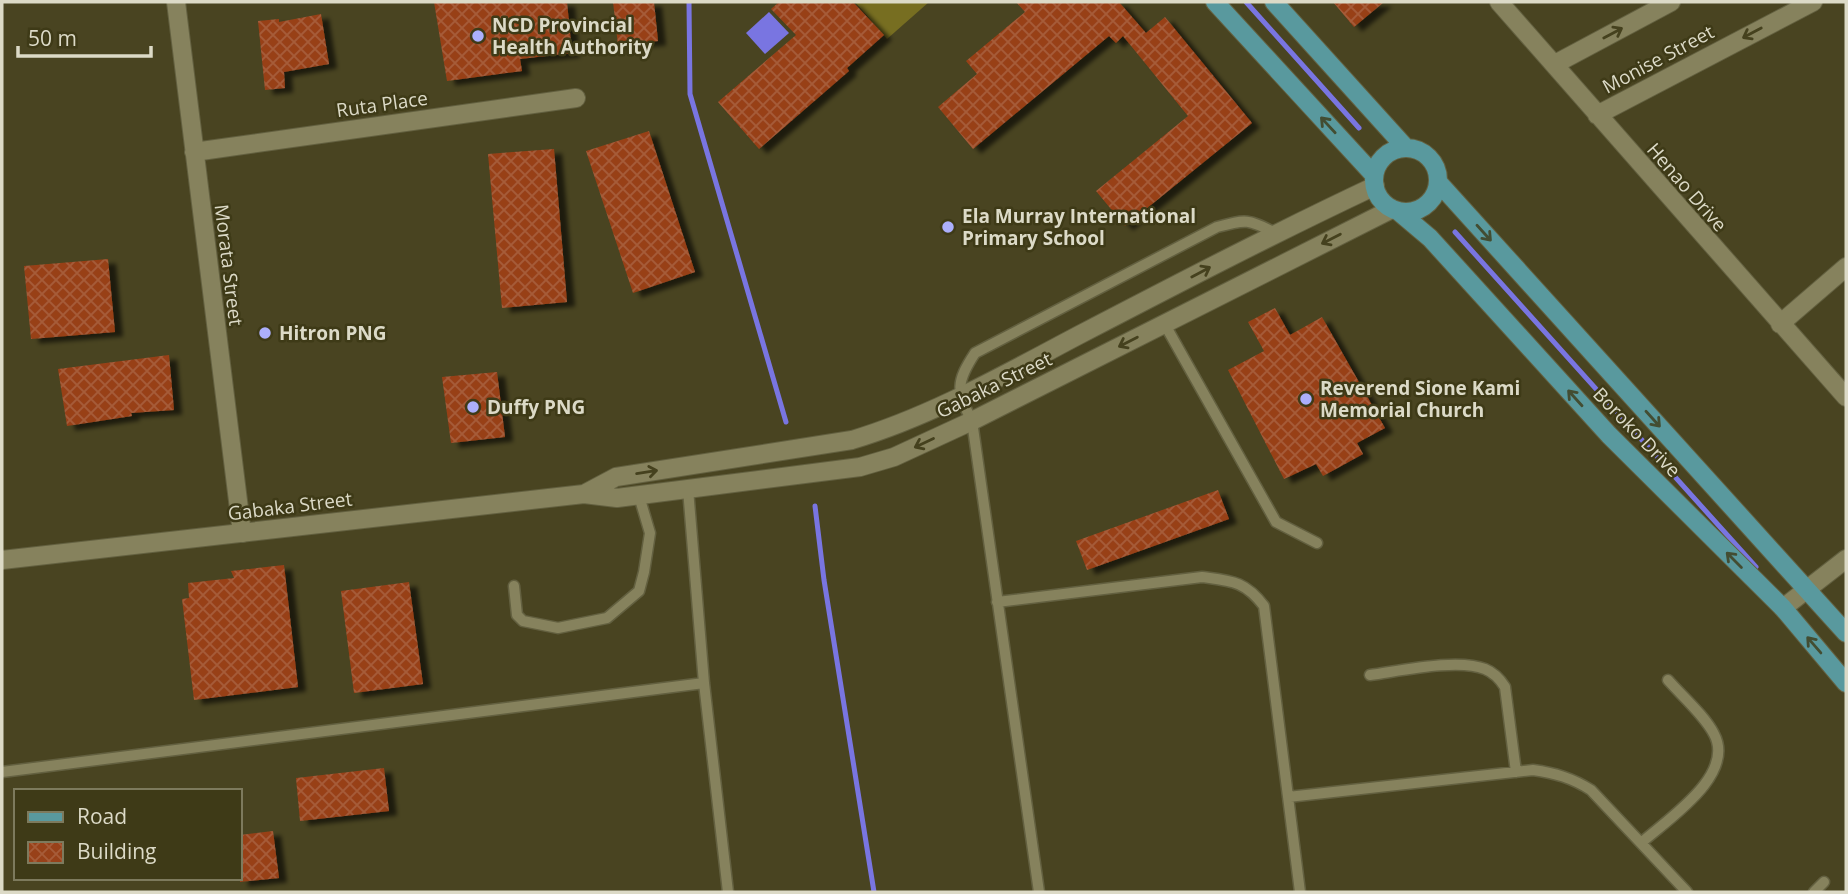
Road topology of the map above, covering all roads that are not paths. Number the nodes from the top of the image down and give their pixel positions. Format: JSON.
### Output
{"nodes":[{"id":1,"x":176,"y":2,"type":"edge"},
{"id":2,"x":1215,"y":2,"type":"edge"},
{"id":3,"x":1274,"y":2,"type":"edge"},
{"id":4,"x":1499,"y":2,"type":"edge"},
{"id":5,"x":1671,"y":2,"type":"edge"},
{"id":6,"x":1813,"y":2,"type":"edge"},
{"id":7,"x":1555,"y":64,"type":"junction"},
{"id":8,"x":576,"y":97,"type":"dead end"},
{"id":9,"x":1597,"y":115,"type":"junction"},
{"id":10,"x":1406,"y":148,"type":"junction"},
{"id":11,"x":194,"y":152,"type":"junction"},
{"id":12,"x":1374,"y":181,"type":"junction"},
{"id":13,"x":1438,"y":182,"type":"junction"},
{"id":14,"x":1395,"y":210,"type":"junction"},
{"id":15,"x":1275,"y":233,"type":"junction"},
{"id":16,"x":1846,"y":267,"type":"edge"},
{"id":17,"x":1164,"y":323,"type":"junction"},
{"id":18,"x":1780,"y":324,"type":"junction"},
{"id":19,"x":1846,"y":397,"type":"edge"},
{"id":20,"x":959,"y":398,"type":"junction"},
{"id":21,"x":972,"y":421,"type":"junction"},
{"id":22,"x":688,"y":489,"type":"junction"},
{"id":23,"x":584,"y":494,"type":"junction"},
{"id":24,"x":639,"y":496,"type":"junction"},
{"id":25,"x":242,"y":533,"type":"junction"},
{"id":26,"x":1317,"y":543,"type":"dead end"},
{"id":27,"x":1846,"y":559,"type":"edge"},
{"id":28,"x":2,"y":560,"type":"edge"},
{"id":29,"x":514,"y":586,"type":"dead end"},
{"id":30,"x":1807,"y":589,"type":"junction"},
{"id":31,"x":997,"y":602,"type":"junction"},
{"id":32,"x":1783,"y":608,"type":"junction"},
{"id":33,"x":1846,"y":634,"type":"edge"},
{"id":34,"x":1370,"y":675,"type":"dead end"},
{"id":35,"x":1668,"y":680,"type":"dead end"},
{"id":36,"x":1846,"y":682,"type":"edge"},
{"id":37,"x":704,"y":683,"type":"junction"},
{"id":38,"x":2,"y":772,"type":"edge"},
{"id":39,"x":1516,"y":772,"type":"junction"},
{"id":40,"x":1289,"y":797,"type":"junction"},
{"id":41,"x":1641,"y":843,"type":"junction"},
{"id":42,"x":1824,"y":882,"type":"dead end"},
{"id":43,"x":728,"y":892,"type":"edge"},
{"id":44,"x":1039,"y":892,"type":"edge"},
{"id":45,"x":1300,"y":892,"type":"edge"},
{"id":46,"x":1687,"y":892,"type":"edge"},
{"id":47,"x":1814,"y":892,"type":"edge"}],
"edges":[{"from":1,"to":11,"type":"street","name":"Morata Street"},
{"from":12,"to":2,"type":"main road","one_way":true},
{"from":3,"to":10,"type":"main road"},
{"from":4,"to":7,"type":"street","name":"Henao Drive"},
{"from":7,"to":5,"type":"street","one_way":true},
{"from":6,"to":9,"type":"street","name":"Monise Street","one_way":true},
{"from":7,"to":9,"type":"street","name":"Henao Drive"},
{"from":8,"to":11,"type":"street","name":"Ruta Place"},
{"from":9,"to":18,"type":"street","name":"Henao Drive"},
{"from":10,"to":12,"type":"main road"},
{"from":10,"to":13,"type":"main road"},
{"from":11,"to":25,"type":"street","name":"Morata Street"},
{"from":12,"to":14,"type":"main road"},
{"from":12,"to":15,"type":"street","name":"Gabaka Street"},
{"from":13,"to":14,"type":"main road"},
{"from":13,"to":30,"type":"main road","name":"Boroko Drive","one_way":true},
{"from":14,"to":17,"type":"street","name":"Gabaka Street","one_way":true},
{"from":32,"to":14,"type":"main road","name":"Boroko Drive","one_way":true},
{"from":20,"to":15,"type":"street","name":"Gabaka Street","one_way":true},
{"from":15,"to":20,"type":"lane"},
{"from":16,"to":18,"type":"street"},
{"from":17,"to":21,"type":"street","name":"Gabaka Street","one_way":true},
{"from":17,"to":26,"type":"lane"},
{"from":18,"to":19,"type":"street","name":"Henao Drive"},
{"from":20,"to":21,"type":"lane"},
{"from":23,"to":20,"type":"street","name":"Gabaka Street","one_way":true},
{"from":21,"to":22,"type":"street","name":"Gabaka Street","one_way":true},
{"from":21,"to":31,"type":"lane"},
{"from":22,"to":24,"type":"street","name":"Gabaka Street"},
{"from":22,"to":37,"type":"lane"},
{"from":23,"to":24,"type":"street","name":"Gabaka Street"},
{"from":23,"to":25,"type":"street","name":"Gabaka Street"},
{"from":24,"to":29,"type":"lane"},
{"from":25,"to":28,"type":"street","name":"Gabaka Street"},
{"from":27,"to":30,"type":"street"},
{"from":30,"to":32,"type":"street"},
{"from":30,"to":33,"type":"main road","name":"Boroko Drive"},
{"from":31,"to":40,"type":"lane"},
{"from":31,"to":44,"type":"lane"},
{"from":36,"to":32,"type":"main road","name":"Boroko Drive","one_way":true},
{"from":34,"to":39,"type":"lane"},
{"from":35,"to":41,"type":"lane"},
{"from":37,"to":38,"type":"lane"},
{"from":37,"to":43,"type":"lane"},
{"from":39,"to":40,"type":"lane"},
{"from":39,"to":41,"type":"lane"},
{"from":40,"to":45,"type":"lane"},
{"from":41,"to":46,"type":"lane"},
{"from":42,"to":47,"type":"lane"}]}
